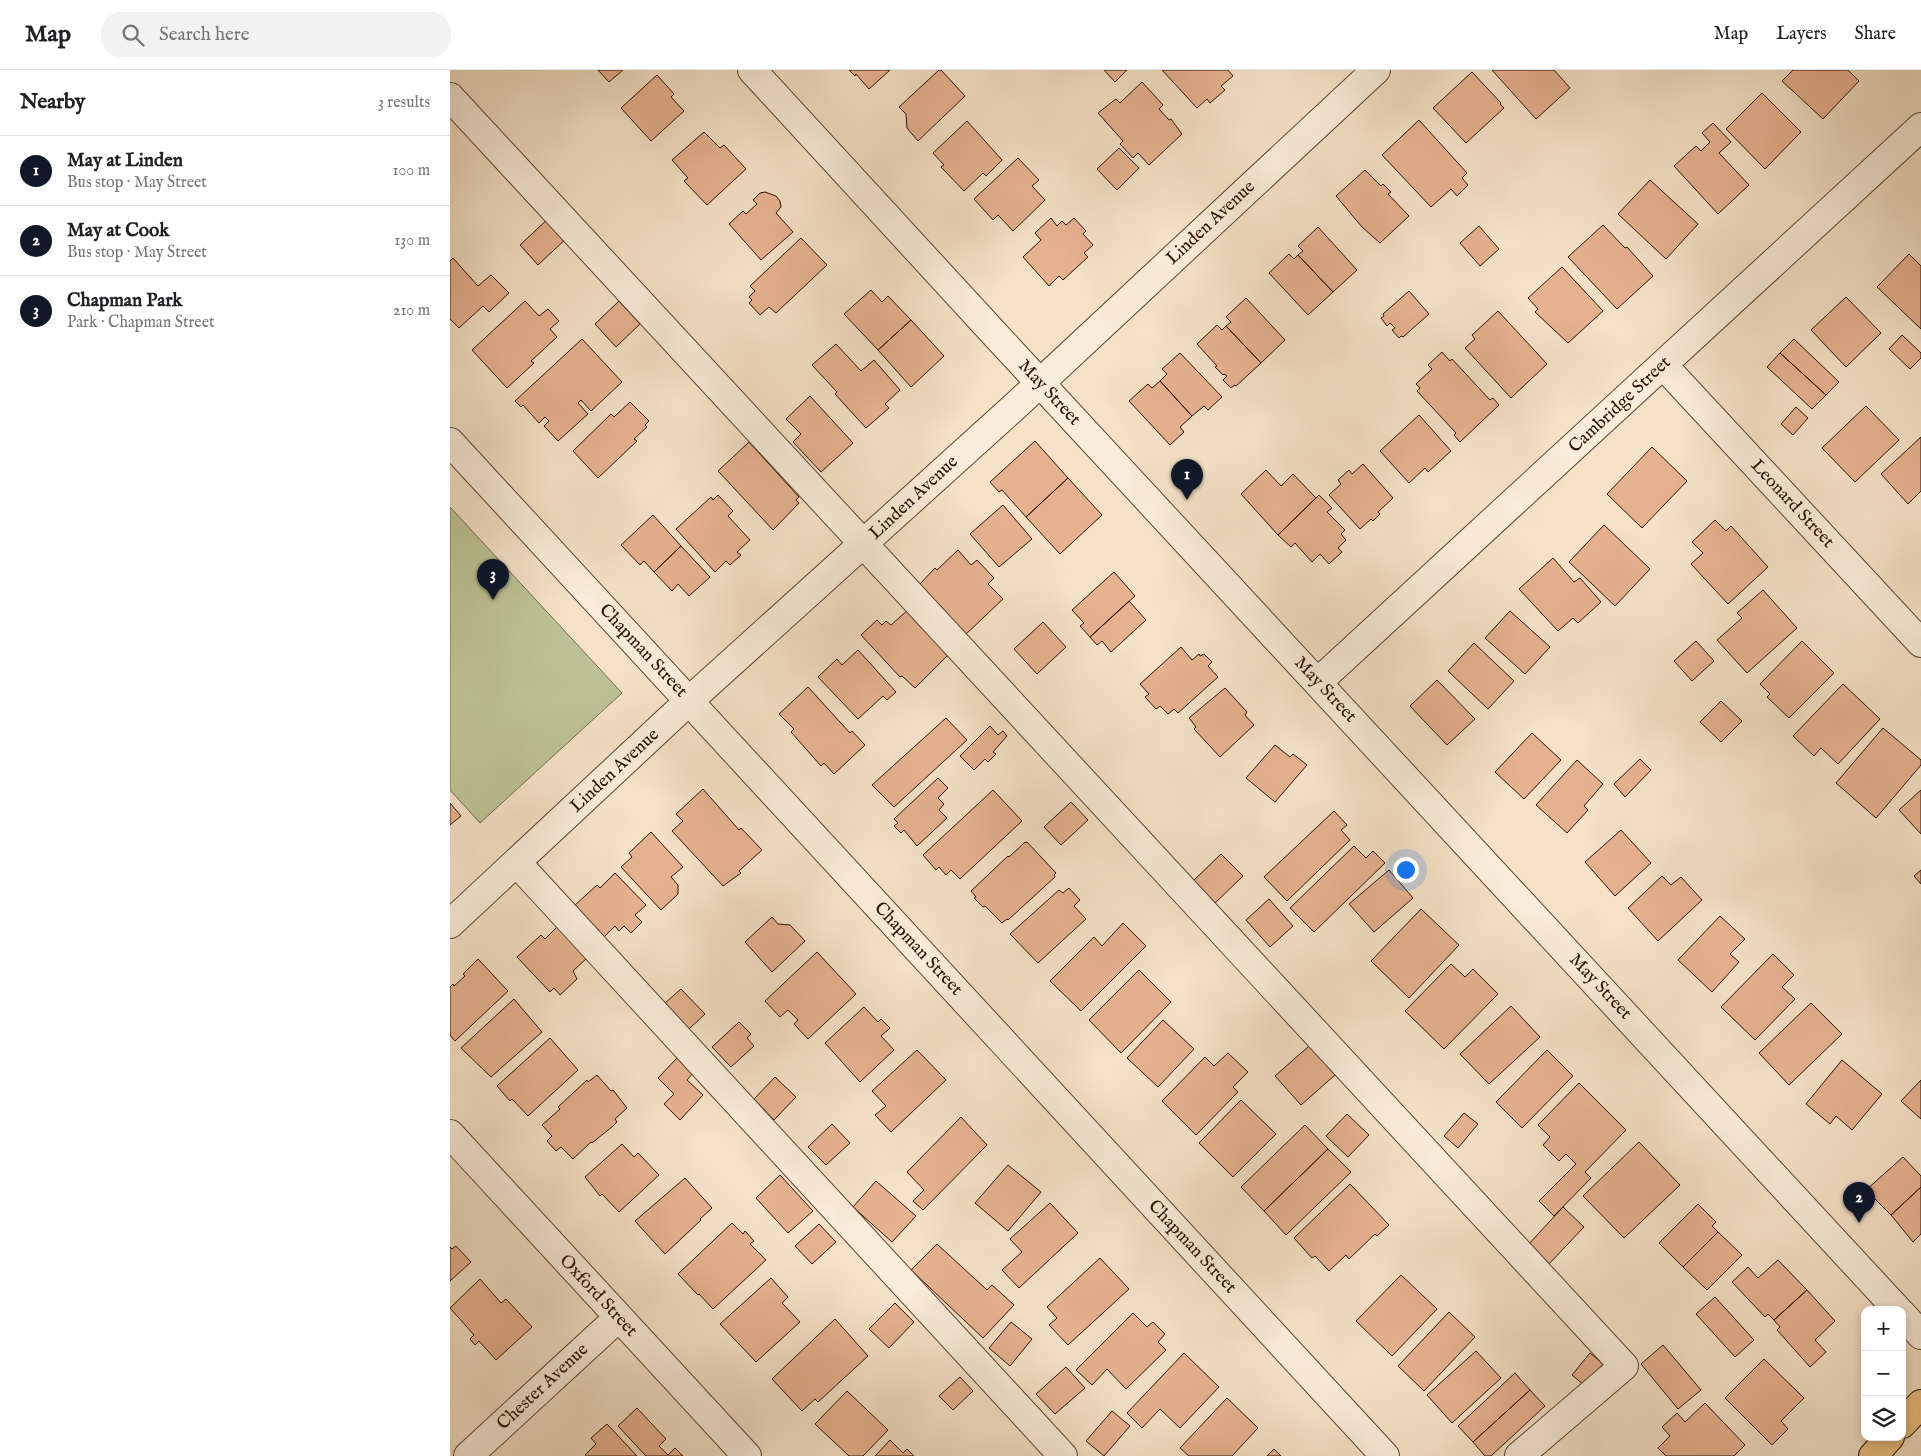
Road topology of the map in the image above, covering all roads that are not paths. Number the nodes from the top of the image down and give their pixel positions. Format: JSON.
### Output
{"nodes":[{"id":1,"x":752,"y":70,"type":"edge"},
{"id":2,"x":1376,"y":70,"type":"edge"},
{"id":3,"x":450,"y":97,"type":"edge"},
{"id":4,"x":1921,"y":127,"type":"edge"},
{"id":5,"x":1663,"y":365,"type":"junction"},
{"id":6,"x":1039,"y":383,"type":"junction"},
{"id":7,"x":450,"y":442,"type":"edge"},
{"id":8,"x":864,"y":544,"type":"junction"},
{"id":9,"x":1921,"y":643,"type":"edge"},
{"id":10,"x":1318,"y":682,"type":"junction"},
{"id":11,"x":689,"y":701,"type":"junction"},
{"id":12,"x":517,"y":862,"type":"junction"},
{"id":13,"x":450,"y":924,"type":"edge"},
{"id":14,"x":450,"y":1134,"type":"edge"},
{"id":15,"x":1894,"y":1306,"type":"edge"},
{"id":16,"x":618,"y":1318,"type":"junction"},
{"id":17,"x":1906,"y":1318,"type":"edge"},
{"id":18,"x":1921,"y":1335,"type":"edge"},
{"id":19,"x":1921,"y":1404,"type":"edge"},
{"id":20,"x":1906,"y":1420,"type":"edge"},
{"id":21,"x":1886,"y":1441,"type":"edge"},
{"id":22,"x":468,"y":1456,"type":"edge"},
{"id":23,"x":746,"y":1456,"type":"edge"},
{"id":24,"x":1063,"y":1456,"type":"edge"},
{"id":25,"x":1386,"y":1456,"type":"edge"},
{"id":26,"x":1519,"y":1456,"type":"edge"},
{"id":27,"x":1873,"y":1456,"type":"edge"}],
"edges":[{"from":1,"to":6,"type":"street","name":"May Street"},
{"from":2,"to":6,"type":"street","name":"Linden Avenue"},
{"from":3,"to":8,"type":"street"},
{"from":4,"to":5,"type":"street","name":"Cambridge Street"},
{"from":5,"to":9,"type":"street","name":"Leonard Street"},
{"from":5,"to":10,"type":"street","name":"Cambridge Street"},
{"from":6,"to":8,"type":"street","name":"Linden Avenue"},
{"from":6,"to":10,"type":"street","name":"May Street"},
{"from":7,"to":11,"type":"street","name":"Chapman Street"},
{"from":8,"to":11,"type":"street","name":"Linden Avenue"},
{"from":8,"to":26,"type":"street"},
{"from":10,"to":15,"type":"street","name":"May Street"},
{"from":11,"to":12,"type":"street","name":"Linden Avenue"},
{"from":11,"to":25,"type":"street","name":"Chapman Street"},
{"from":12,"to":13,"type":"street","name":"Linden Avenue"},
{"from":12,"to":24,"type":"street"},
{"from":14,"to":16,"type":"street","name":"Oxford Street"},
{"from":16,"to":22,"type":"street","name":"Chester Avenue"},
{"from":16,"to":23,"type":"street","name":"Oxford Street"},
{"from":17,"to":18,"type":"street"},
{"from":19,"to":20,"type":"main road"},
{"from":21,"to":27,"type":"main road"}]}
